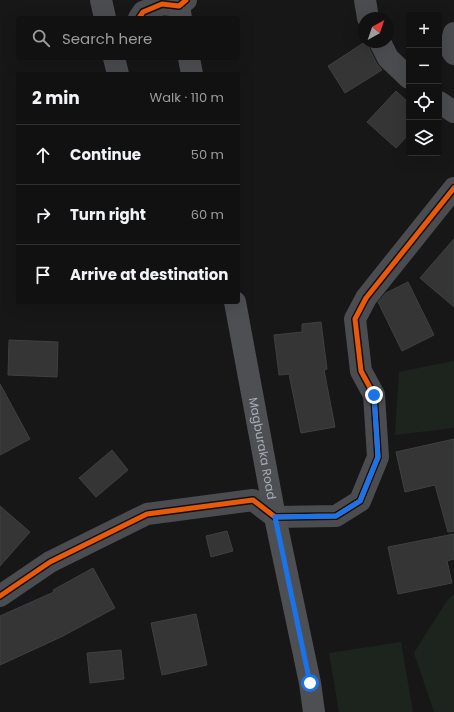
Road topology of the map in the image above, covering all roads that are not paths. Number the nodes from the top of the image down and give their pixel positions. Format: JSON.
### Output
{"nodes":[{"id":1,"x":101,"y":0,"type":"edge"},
{"id":2,"x":365,"y":0,"type":"edge"},
{"id":3,"x":181,"y":6,"type":"edge"},
{"id":4,"x":367,"y":12,"type":"edge"},
{"id":5,"x":105,"y":16,"type":"edge"},
{"id":6,"x":140,"y":16,"type":"edge"},
{"id":7,"x":454,"y":33,"type":"edge"},
{"id":8,"x":383,"y":48,"type":"edge"},
{"id":9,"x":454,"y":54,"type":"edge"},
{"id":10,"x":114,"y":60,"type":"edge"},
{"id":11,"x":189,"y":60,"type":"edge"},
{"id":12,"x":118,"y":72,"type":"edge"},
{"id":13,"x":192,"y":72,"type":"edge"},
{"id":14,"x":406,"y":75,"type":"edge"},
{"id":15,"x":442,"y":104,"type":"edge"},
{"id":16,"x":454,"y":112,"type":"edge"},
{"id":17,"x":454,"y":188,"type":"edge"},
{"id":18,"x":235,"y":304,"type":"edge"},
{"id":19,"x":275,"y":517,"type":"junction"},
{"id":20,"x":0,"y":596,"type":"edge"},
{"id":21,"x":314,"y":712,"type":"edge"}],
"edges":[{"from":1,"to":5,"type":"street"},
{"from":2,"to":4,"type":"street"},
{"from":3,"to":6,"type":"street"},
{"from":7,"to":9,"type":"street"},
{"from":8,"to":14,"type":"street"},
{"from":10,"to":12,"type":"street"},
{"from":11,"to":13,"type":"main road"},
{"from":15,"to":16,"type":"street"},
{"from":17,"to":19,"type":"street"},
{"from":18,"to":19,"type":"main road","name":"Magburaka Road"},
{"from":19,"to":20,"type":"street"},
{"from":19,"to":21,"type":"main road","name":"Magburaka Road"}]}
